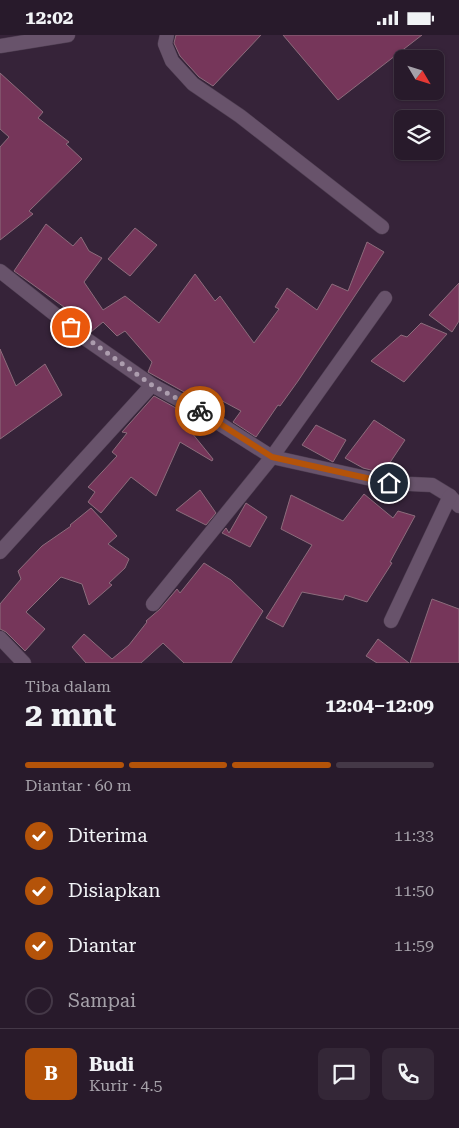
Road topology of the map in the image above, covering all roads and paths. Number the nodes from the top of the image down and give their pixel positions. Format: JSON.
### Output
{"nodes":[{"id":1,"x":68,"y":35,"type":"edge"},
{"id":2,"x":168,"y":35,"type":"edge"},
{"id":3,"x":0,"y":46,"type":"edge"},
{"id":4,"x":382,"y":227,"type":"dead end"},
{"id":5,"x":0,"y":271,"type":"edge"},
{"id":6,"x":385,"y":298,"type":"dead end"},
{"id":7,"x":152,"y":385,"type":"junction"},
{"id":8,"x":272,"y":457,"type":"junction"},
{"id":9,"x":454,"y":501,"type":"edge"},
{"id":10,"x":0,"y":552,"type":"edge"},
{"id":11,"x":153,"y":604,"type":"dead end"},
{"id":12,"x":391,"y":621,"type":"dead end"},
{"id":13,"x":0,"y":638,"type":"edge"},
{"id":14,"x":24,"y":663,"type":"edge"}],
"edges":[{"from":1,"to":3,"type":"street"},
{"from":2,"to":4,"type":"street"},
{"from":5,"to":7,"type":"street"},
{"from":6,"to":8,"type":"street"},
{"from":7,"to":8,"type":"street"},
{"from":7,"to":10,"type":"street"},
{"from":8,"to":9,"type":"street"},
{"from":8,"to":11,"type":"street"},
{"from":9,"to":12,"type":"street"},
{"from":13,"to":14,"type":"street"}]}
